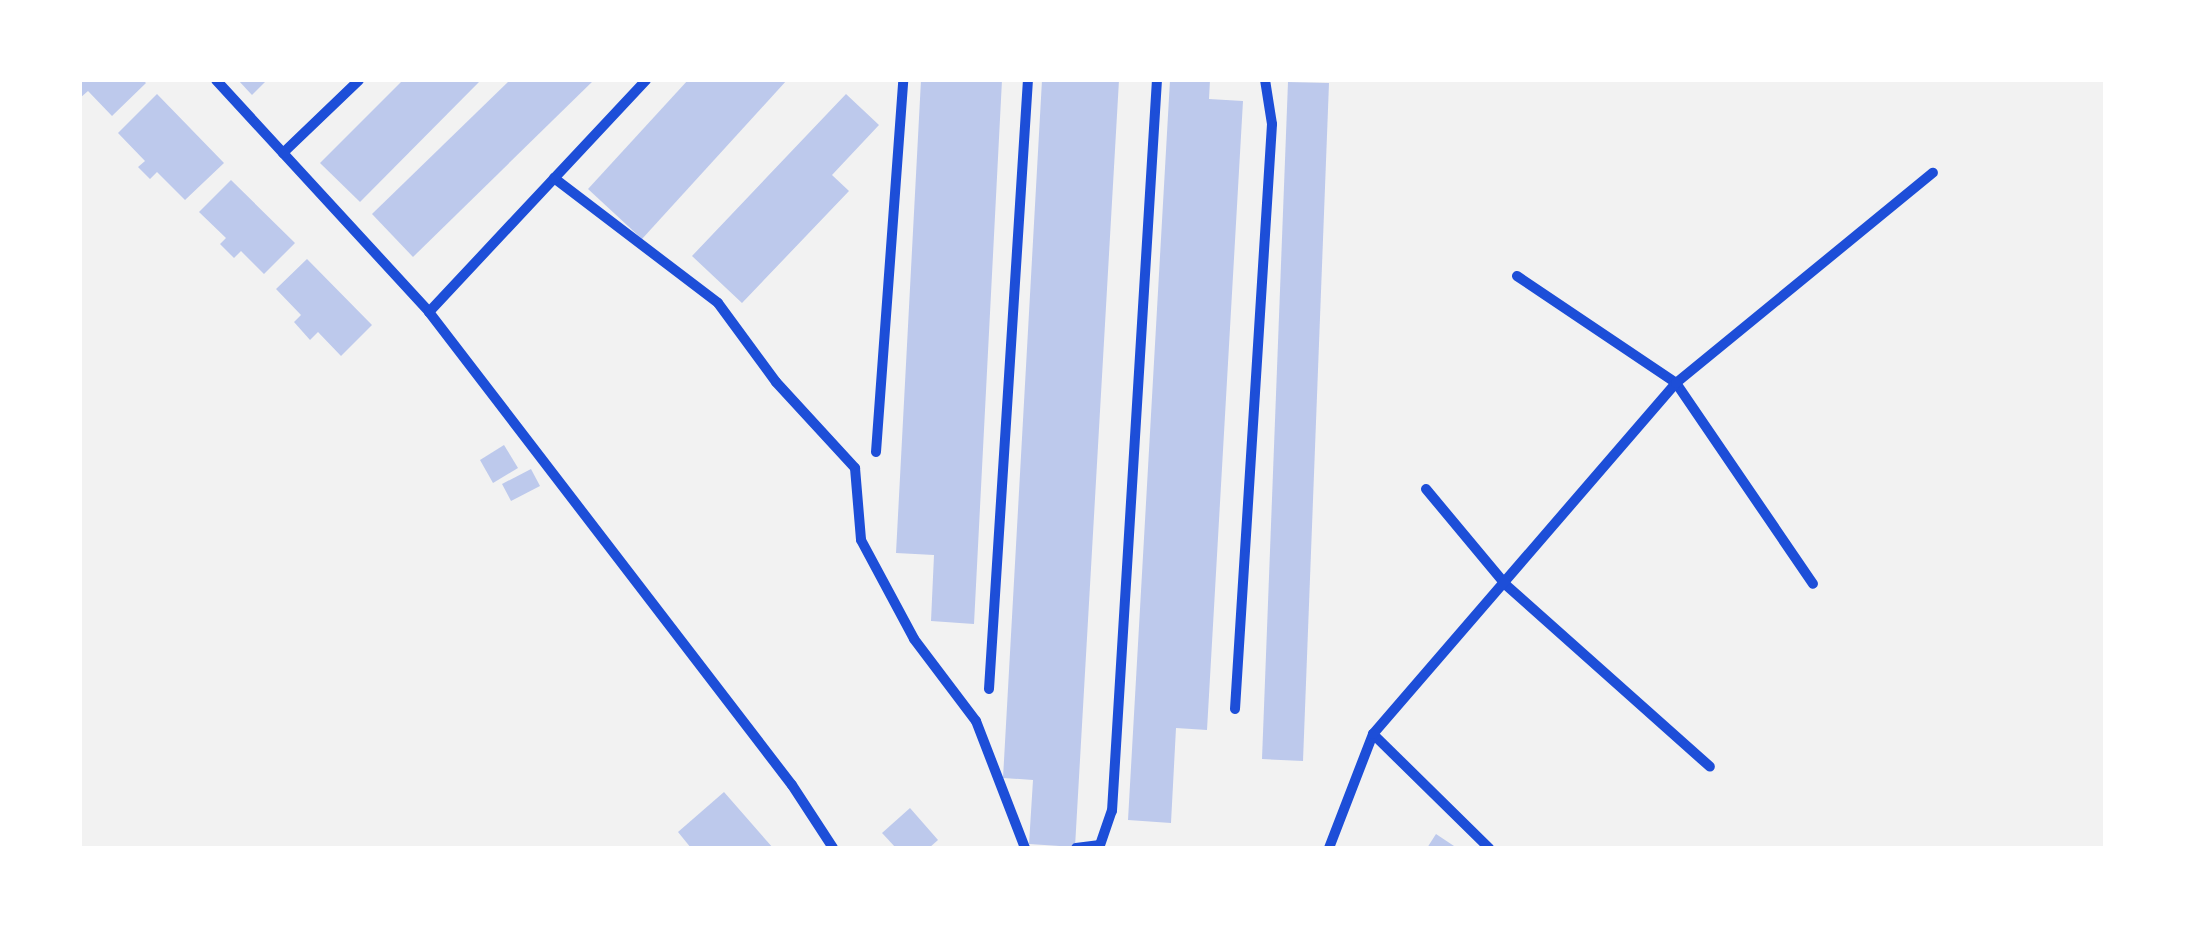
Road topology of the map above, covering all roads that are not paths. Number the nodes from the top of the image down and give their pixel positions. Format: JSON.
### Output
{"nodes":[{"id":1,"x":216,"y":80,"type":"edge"},
{"id":2,"x":358,"y":80,"type":"edge"},
{"id":3,"x":646,"y":80,"type":"edge"},
{"id":4,"x":903,"y":80,"type":"edge"},
{"id":5,"x":1028,"y":80,"type":"edge"},
{"id":6,"x":1157,"y":80,"type":"edge"},
{"id":7,"x":1265,"y":80,"type":"edge"},
{"id":8,"x":283,"y":153,"type":"junction"},
{"id":9,"x":1934,"y":172,"type":"dead end"},
{"id":10,"x":554,"y":178,"type":"junction"},
{"id":11,"x":1516,"y":276,"type":"dead end"},
{"id":12,"x":429,"y":312,"type":"junction"},
{"id":13,"x":1676,"y":383,"type":"junction"},
{"id":14,"x":876,"y":452,"type":"dead end"},
{"id":15,"x":1426,"y":489,"type":"dead end"},
{"id":16,"x":1813,"y":584,"type":"dead end"},
{"id":17,"x":1506,"y":585,"type":"junction"},
{"id":18,"x":989,"y":689,"type":"dead end"},
{"id":19,"x":1235,"y":710,"type":"dead end"},
{"id":20,"x":1373,"y":734,"type":"junction"},
{"id":21,"x":1710,"y":767,"type":"dead end"},
{"id":22,"x":833,"y":848,"type":"edge"},
{"id":23,"x":1024,"y":848,"type":"edge"},
{"id":24,"x":1076,"y":848,"type":"edge"},
{"id":25,"x":1329,"y":848,"type":"edge"},
{"id":26,"x":1489,"y":848,"type":"edge"}],
"edges":[{"from":1,"to":8,"type":"street"},
{"from":2,"to":8,"type":"street"},
{"from":3,"to":10,"type":"street"},
{"from":4,"to":14,"type":"street"},
{"from":5,"to":18,"type":"street"},
{"from":6,"to":24,"type":"street"},
{"from":7,"to":19,"type":"street"},
{"from":8,"to":12,"type":"street"},
{"from":9,"to":13,"type":"street"},
{"from":10,"to":12,"type":"street"},
{"from":10,"to":23,"type":"street"},
{"from":11,"to":13,"type":"street"},
{"from":12,"to":22,"type":"street"},
{"from":13,"to":16,"type":"street"},
{"from":13,"to":17,"type":"street"},
{"from":15,"to":17,"type":"street"},
{"from":17,"to":20,"type":"street"},
{"from":17,"to":21,"type":"street"},
{"from":20,"to":25,"type":"street"},
{"from":20,"to":26,"type":"street"}]}
